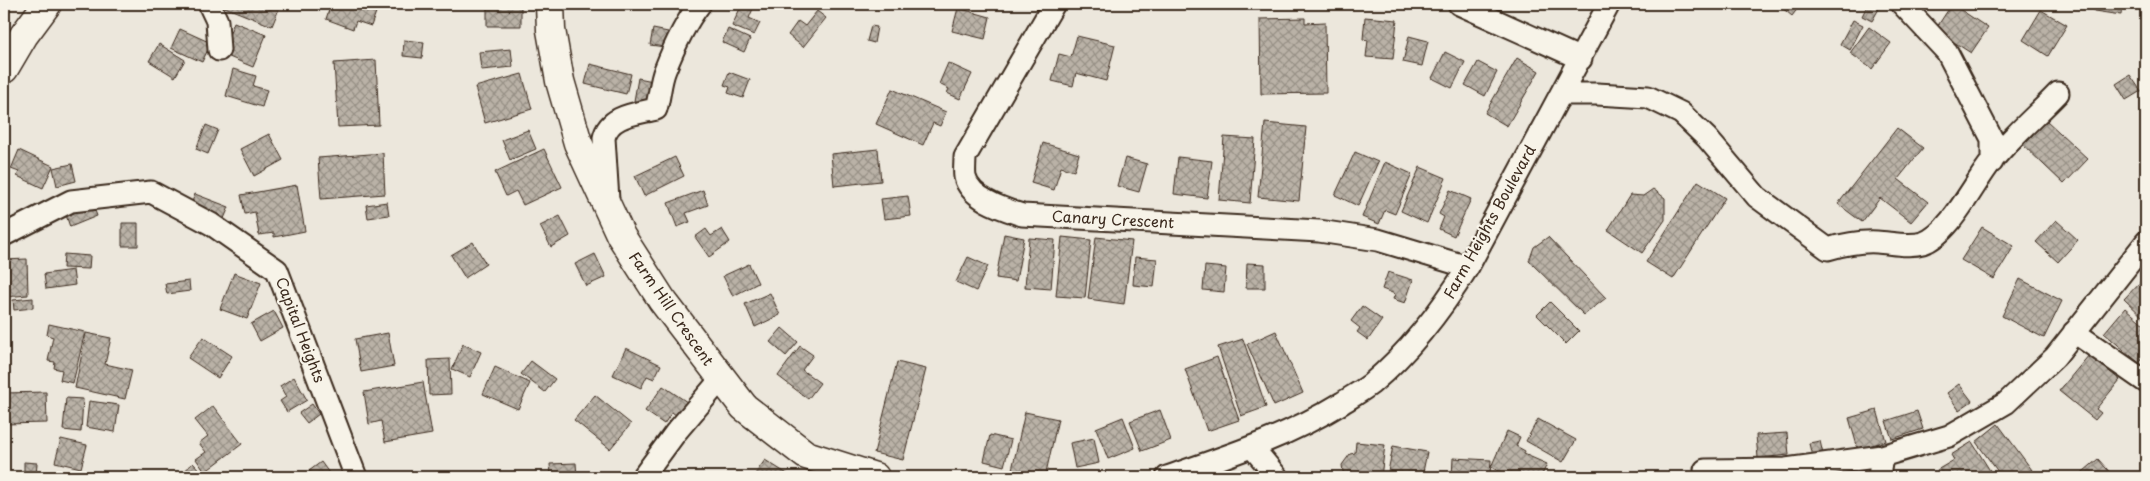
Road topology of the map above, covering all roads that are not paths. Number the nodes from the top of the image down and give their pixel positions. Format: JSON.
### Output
{"nodes":[{"id":1,"x":48,"y":4,"type":"edge"},
{"id":2,"x":209,"y":4,"type":"edge"},
{"id":3,"x":550,"y":4,"type":"edge"},
{"id":4,"x":1054,"y":4,"type":"edge"},
{"id":5,"x":1459,"y":4,"type":"edge"},
{"id":6,"x":1609,"y":4,"type":"edge"},
{"id":7,"x":1902,"y":4,"type":"edge"},
{"id":8,"x":692,"y":8,"type":"edge"},
{"id":9,"x":219,"y":50,"type":"dead end"},
{"id":10,"x":1580,"y":59,"type":"junction"},
{"id":11,"x":4,"y":69,"type":"edge"},
{"id":12,"x":2058,"y":93,"type":"dead end"},
{"id":13,"x":1561,"y":94,"type":"junction"},
{"id":14,"x":1992,"y":162,"type":"junction"},
{"id":15,"x":609,"y":211,"type":"junction"},
{"id":16,"x":4,"y":235,"type":"edge"},
{"id":17,"x":2146,"y":242,"type":"edge"},
{"id":18,"x":1468,"y":267,"type":"junction"},
{"id":19,"x":2074,"y":332,"type":"junction"},
{"id":20,"x":721,"y":379,"type":"junction"},
{"id":21,"x":2146,"y":382,"type":"edge"},
{"id":22,"x":1253,"y":448,"type":"junction"},
{"id":23,"x":1881,"y":467,"type":"edge"},
{"id":24,"x":1706,"y":469,"type":"edge"},
{"id":25,"x":356,"y":477,"type":"edge"},
{"id":26,"x":644,"y":477,"type":"edge"},
{"id":27,"x":875,"y":477,"type":"edge"},
{"id":28,"x":1167,"y":477,"type":"edge"},
{"id":29,"x":1277,"y":477,"type":"edge"}],
"edges":[{"from":1,"to":11,"type":"street"},
{"from":2,"to":9,"type":"street"},
{"from":3,"to":15,"type":"street","name":"Farm Hill Crescent"},
{"from":4,"to":18,"type":"street","name":"Canary Crescent"},
{"from":5,"to":10,"type":"street"},
{"from":6,"to":10,"type":"street","name":"Farm Heights Boulevard"},
{"from":7,"to":14,"type":"street"},
{"from":8,"to":15,"type":"street"},
{"from":10,"to":13,"type":"street","name":"Farm Heights Boulevard"},
{"from":12,"to":14,"type":"street"},
{"from":13,"to":14,"type":"street"},
{"from":13,"to":18,"type":"street","name":"Farm Heights Boulevard"},
{"from":15,"to":20,"type":"street","name":"Farm Hill Crescent"},
{"from":16,"to":25,"type":"street","name":"Capital Heights"},
{"from":17,"to":19,"type":"street"},
{"from":18,"to":22,"type":"street","name":"Farm Heights Boulevard"},
{"from":19,"to":21,"type":"street"},
{"from":19,"to":23,"type":"street"},
{"from":20,"to":26,"type":"street"},
{"from":20,"to":27,"type":"street","name":"Farm Hill Crescent"},
{"from":22,"to":28,"type":"street","name":"Farm Heights Boulevard"},
{"from":22,"to":29,"type":"street"},
{"from":23,"to":24,"type":"street"}]}
